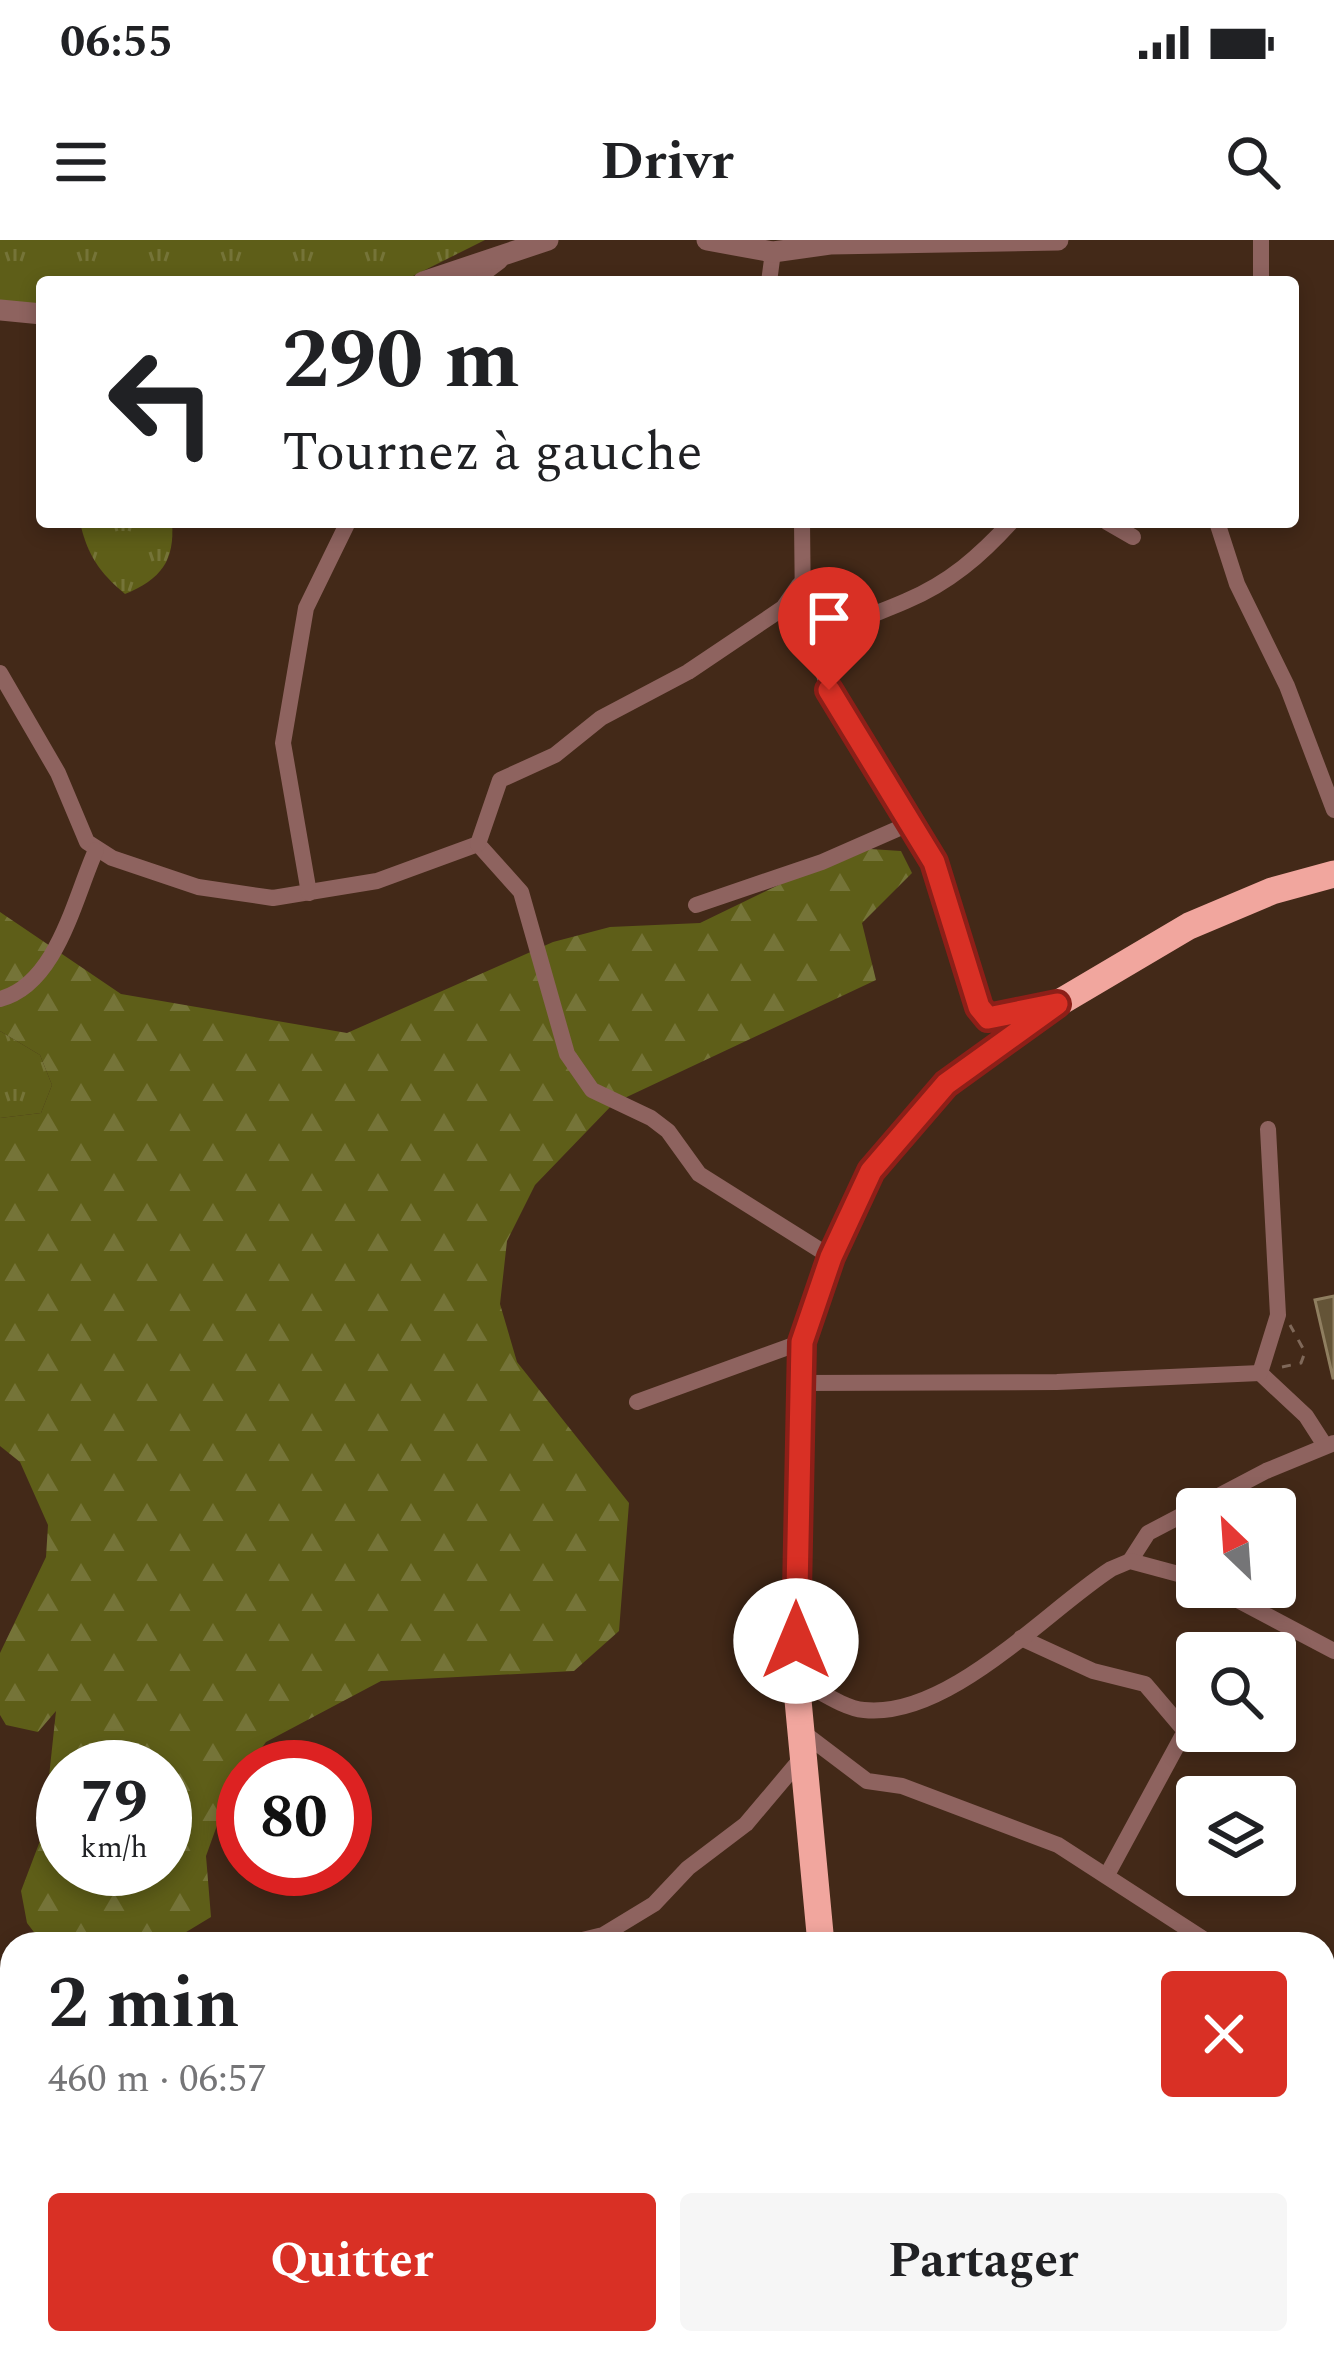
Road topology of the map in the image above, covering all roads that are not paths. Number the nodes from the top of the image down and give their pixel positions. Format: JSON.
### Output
{"nodes":[{"id":1,"x":548,"y":240,"type":"edge"},
{"id":2,"x":707,"y":240,"type":"edge"},
{"id":3,"x":1058,"y":240,"type":"edge"},
{"id":4,"x":1262,"y":240,"type":"edge"},
{"id":5,"x":909,"y":241,"type":"edge"},
{"id":6,"x":773,"y":252,"type":"junction"},
{"id":7,"x":509,"y":254,"type":"junction"},
{"id":8,"x":441,"y":276,"type":"edge"},
{"id":9,"x":480,"y":276,"type":"edge"},
{"id":10,"x":770,"y":276,"type":"edge"},
{"id":11,"x":1261,"y":276,"type":"edge"},
{"id":12,"x":0,"y":310,"type":"edge"},
{"id":13,"x":36,"y":313,"type":"edge"},
{"id":14,"x":346,"y":528,"type":"edge"},
{"id":15,"x":802,"y":528,"type":"edge"},
{"id":16,"x":1006,"y":528,"type":"edge"},
{"id":17,"x":1117,"y":528,"type":"edge"},
{"id":18,"x":1219,"y":528,"type":"edge"},
{"id":19,"x":1133,"y":537,"type":"dead end"},
{"id":20,"x":799,"y":586,"type":"junction"},
{"id":21,"x":783,"y":608,"type":"junction"},
{"id":22,"x":803,"y":611,"type":"junction"},
{"id":23,"x":813,"y":646,"type":"junction"},
{"id":24,"x":0,"y":673,"type":"edge"},
{"id":25,"x":1334,"y":810,"type":"edge"},
{"id":26,"x":911,"y":823,"type":"junction"},
{"id":27,"x":478,"y":844,"type":"junction"},
{"id":28,"x":96,"y":850,"type":"junction"},
{"id":29,"x":1334,"y":874,"type":"edge"},
{"id":30,"x":309,"y":892,"type":"junction"},
{"id":31,"x":696,"y":905,"type":"dead end"},
{"id":32,"x":0,"y":999,"type":"edge"},
{"id":33,"x":1057,"y":1004,"type":"junction"},
{"id":34,"x":1268,"y":1130,"type":"dead end"},
{"id":35,"x":831,"y":1257,"type":"junction"},
{"id":36,"x":802,"y":1342,"type":"junction"},
{"id":37,"x":1261,"y":1368,"type":"junction"},
{"id":38,"x":800,"y":1384,"type":"junction"},
{"id":39,"x":637,"y":1402,"type":"dead end"},
{"id":40,"x":1329,"y":1443,"type":"edge"},
{"id":41,"x":1130,"y":1561,"type":"junction"},
{"id":42,"x":1176,"y":1573,"type":"edge"},
{"id":43,"x":1252,"y":1608,"type":"edge"},
{"id":44,"x":1022,"y":1638,"type":"junction"},
{"id":45,"x":1334,"y":1652,"type":"edge"},
{"id":46,"x":796,"y":1679,"type":"junction"},
{"id":47,"x":801,"y":1730,"type":"junction"},
{"id":48,"x":800,"y":1760,"type":"junction"},
{"id":49,"x":1107,"y":1875,"type":"junction"},
{"id":50,"x":605,"y":1932,"type":"edge"},
{"id":51,"x":820,"y":1932,"type":"edge"},
{"id":52,"x":1193,"y":1932,"type":"edge"}],
"edges":[{"from":1,"to":7,"type":"street"},
{"from":2,"to":6,"type":"street"},
{"from":3,"to":5,"type":"street"},
{"from":4,"to":11,"type":"street"},
{"from":5,"to":6,"type":"street"},
{"from":6,"to":10,"type":"street"},
{"from":7,"to":8,"type":"street"},
{"from":7,"to":9,"type":"street"},
{"from":12,"to":13,"type":"street"},
{"from":14,"to":30,"type":"street"},
{"from":15,"to":20,"type":"street"},
{"from":16,"to":23,"type":"street"},
{"from":17,"to":19,"type":"street"},
{"from":18,"to":25,"type":"street"},
{"from":20,"to":21,"type":"street"},
{"from":20,"to":22,"type":"street"},
{"from":21,"to":22,"type":"street"},
{"from":21,"to":27,"type":"street"},
{"from":22,"to":23,"type":"street"},
{"from":23,"to":26,"type":"street"},
{"from":24,"to":28,"type":"street"},
{"from":26,"to":31,"type":"street"},
{"from":26,"to":33,"type":"street"},
{"from":27,"to":30,"type":"street"},
{"from":27,"to":35,"type":"street"},
{"from":28,"to":30,"type":"street"},
{"from":28,"to":32,"type":"street"},
{"from":29,"to":33,"type":"highway"},
{"from":33,"to":35,"type":"highway"},
{"from":34,"to":37,"type":"street"},
{"from":35,"to":36,"type":"highway"},
{"from":36,"to":38,"type":"highway"},
{"from":36,"to":39,"type":"street"},
{"from":37,"to":38,"type":"street"},
{"from":37,"to":40,"type":"street"},
{"from":38,"to":46,"type":"highway"},
{"from":40,"to":41,"type":"street"},
{"from":41,"to":42,"type":"street"},
{"from":41,"to":44,"type":"street"},
{"from":43,"to":45,"type":"street"},
{"from":44,"to":46,"type":"street"},
{"from":44,"to":49,"type":"street"},
{"from":46,"to":47,"type":"highway"},
{"from":47,"to":48,"type":"highway"},
{"from":47,"to":49,"type":"street"},
{"from":48,"to":50,"type":"street"},
{"from":48,"to":51,"type":"highway"},
{"from":49,"to":52,"type":"street"}]}
